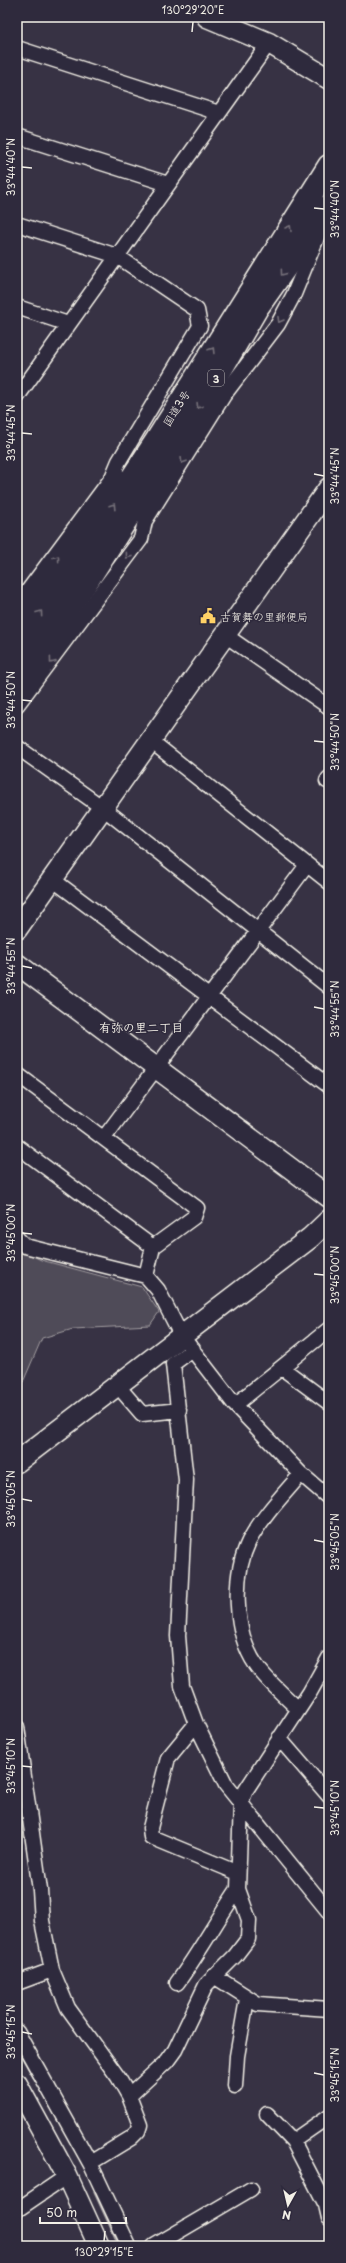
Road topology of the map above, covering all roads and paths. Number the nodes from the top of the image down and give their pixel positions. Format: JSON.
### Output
{"nodes":[{"id":1,"x":207,"y":17,"type":"edge"},
{"id":2,"x":269,"y":43,"type":"junction"},
{"id":3,"x":17,"y":48,"type":"edge"},
{"id":4,"x":329,"y":79,"type":"edge"},
{"id":5,"x":219,"y":113,"type":"junction"},
{"id":6,"x":17,"y":136,"type":"edge"},
{"id":7,"x":329,"y":166,"type":"edge"},
{"id":8,"x":168,"y":184,"type":"junction"},
{"id":9,"x":329,"y":206,"type":"edge"},
{"id":10,"x":17,"y":224,"type":"edge"},
{"id":11,"x":117,"y":256,"type":"junction"},
{"id":12,"x":17,"y":307,"type":"edge"},
{"id":13,"x":68,"y":324,"type":"junction"},
{"id":14,"x":18,"y":393,"type":"edge"},
{"id":15,"x":156,"y":442,"type":"junction"},
{"id":16,"x":108,"y":487,"type":"junction"},
{"id":17,"x":329,"y":488,"type":"edge"},
{"id":18,"x":145,"y":521,"type":"junction"},
{"id":19,"x":106,"y":552,"type":"junction"},
{"id":20,"x":17,"y":612,"type":"edge"},
{"id":21,"x":225,"y":635,"type":"junction"},
{"id":22,"x":17,"y":645,"type":"edge"},
{"id":23,"x":17,"y":678,"type":"edge"},
{"id":24,"x":17,"y":705,"type":"edge"},
{"id":25,"x":329,"y":707,"type":"edge"},
{"id":26,"x":151,"y":741,"type":"junction"},
{"id":27,"x":17,"y":747,"type":"edge"},
{"id":28,"x":103,"y":808,"type":"junction"},
{"id":29,"x":307,"y":865,"type":"junction"},
{"id":30,"x":52,"y":879,"type":"junction"},
{"id":31,"x":329,"y":882,"type":"edge"},
{"id":32,"x":17,"y":929,"type":"edge"},
{"id":33,"x":258,"y":930,"type":"junction"},
{"id":34,"x":17,"y":964,"type":"edge"},
{"id":35,"x":329,"y":987,"type":"edge"},
{"id":36,"x":209,"y":997,"type":"junction"},
{"id":37,"x":156,"y":1068,"type":"junction"},
{"id":38,"x":17,"y":1074,"type":"edge"},
{"id":39,"x":329,"y":1086,"type":"edge"},
{"id":40,"x":104,"y":1138,"type":"junction"},
{"id":41,"x":17,"y":1146,"type":"edge"},
{"id":42,"x":329,"y":1197,"type":"edge"},
{"id":43,"x":329,"y":1220,"type":"edge"},
{"id":44,"x":17,"y":1238,"type":"edge"},
{"id":45,"x":153,"y":1248,"type":"junction"},
{"id":46,"x":146,"y":1276,"type":"junction"},
{"id":47,"x":329,"y":1329,"type":"edge"},
{"id":48,"x":187,"y":1342,"type":"junction"},
{"id":49,"x":282,"y":1368,"type":"junction"},
{"id":50,"x":117,"y":1385,"type":"junction"},
{"id":51,"x":329,"y":1403,"type":"edge"},
{"id":52,"x":235,"y":1404,"type":"junction"},
{"id":53,"x":178,"y":1410,"type":"junction"},
{"id":54,"x":17,"y":1462,"type":"edge"},
{"id":55,"x":301,"y":1474,"type":"junction"},
{"id":56,"x":329,"y":1498,"type":"edge"},
{"id":57,"x":329,"y":1658,"type":"edge"},
{"id":58,"x":298,"y":1709,"type":"junction"},
{"id":59,"x":196,"y":1724,"type":"junction"},
{"id":60,"x":17,"y":1727,"type":"edge"},
{"id":61,"x":279,"y":1738,"type":"junction"},
{"id":62,"x":329,"y":1796,"type":"edge"},
{"id":63,"x":240,"y":1802,"type":"junction"},
{"id":64,"x":238,"y":1873,"type":"junction"},
{"id":65,"x":238,"y":1888,"type":"junction"},
{"id":66,"x":329,"y":1912,"type":"edge"},
{"id":67,"x":52,"y":1970,"type":"junction"},
{"id":68,"x":214,"y":1976,"type":"junction"},
{"id":69,"x":17,"y":1982,"type":"edge"},
{"id":70,"x":177,"y":1983,"type":"dead end"},
{"id":71,"x":247,"y":1998,"type":"junction"},
{"id":72,"x":329,"y":2009,"type":"edge"},
{"id":73,"x":17,"y":2032,"type":"edge"},
{"id":74,"x":17,"y":2084,"type":"edge"},
{"id":75,"x":235,"y":2086,"type":"dead end"},
{"id":76,"x":129,"y":2096,"type":"junction"},
{"id":77,"x":267,"y":2114,"type":"dead end"},
{"id":78,"x":329,"y":2116,"type":"edge"},
{"id":79,"x":293,"y":2141,"type":"junction"},
{"id":80,"x":90,"y":2163,"type":"junction"},
{"id":81,"x":67,"y":2176,"type":"junction"},
{"id":82,"x":251,"y":2189,"type":"dead end"},
{"id":83,"x":17,"y":2210,"type":"edge"},
{"id":84,"x":329,"y":2218,"type":"edge"},
{"id":85,"x":99,"y":2246,"type":"edge"},
{"id":86,"x":129,"y":2246,"type":"edge"},
{"id":87,"x":154,"y":2246,"type":"edge"}],
"edges":[{"from":1,"to":2,"type":"street"},
{"from":2,"to":4,"type":"street"},
{"from":2,"to":5,"type":"street"},
{"from":3,"to":5,"type":"street"},
{"from":5,"to":8,"type":"street"},
{"from":6,"to":8,"type":"street"},
{"from":15,"to":7,"type":"highway","name":"国道3号","number":"3","one_way":true},
{"from":8,"to":11,"type":"street"},
{"from":9,"to":18,"type":"street","one_way":true},
{"from":9,"to":19,"type":"highway","name":"国道3号","number":"3","one_way":true},
{"from":10,"to":11,"type":"street"},
{"from":11,"to":13,"type":"street"},
{"from":11,"to":16,"type":"street"},
{"from":12,"to":13,"type":"street"},
{"from":13,"to":14,"type":"street"},
{"from":15,"to":16,"type":"highway"},
{"from":22,"to":15,"type":"highway","name":"国道3号","number":"3","one_way":true},
{"from":20,"to":16,"type":"highway","one_way":true},
{"from":17,"to":21,"type":"street"},
{"from":18,"to":19,"type":"highway"},
{"from":18,"to":24,"type":"street","one_way":true},
{"from":19,"to":23,"type":"highway","name":"国道3号","number":"3"},
{"from":21,"to":25,"type":"street"},
{"from":21,"to":26,"type":"street"},
{"from":26,"to":28,"type":"street"},
{"from":26,"to":29,"type":"street"},
{"from":27,"to":28,"type":"street"},
{"from":28,"to":30,"type":"street"},
{"from":28,"to":33,"type":"street"},
{"from":29,"to":31,"type":"street"},
{"from":29,"to":33,"type":"street"},
{"from":30,"to":32,"type":"street"},
{"from":30,"to":36,"type":"street"},
{"from":33,"to":35,"type":"street"},
{"from":33,"to":36,"type":"street"},
{"from":34,"to":37,"type":"street"},
{"from":36,"to":37,"type":"street"},
{"from":36,"to":39,"type":"street"},
{"from":37,"to":40,"type":"street"},
{"from":37,"to":42,"type":"street"},
{"from":38,"to":40,"type":"street"},
{"from":40,"to":45,"type":"street"},
{"from":41,"to":45,"type":"street"},
{"from":43,"to":48,"type":"street"},
{"from":44,"to":46,"type":"street"},
{"from":45,"to":46,"type":"street"},
{"from":46,"to":48,"type":"street"},
{"from":47,"to":49,"type":"street"},
{"from":48,"to":50,"type":"street"},
{"from":48,"to":52,"type":"street"},
{"from":48,"to":53,"type":"street"},
{"from":49,"to":51,"type":"street"},
{"from":49,"to":52,"type":"street"},
{"from":50,"to":53,"type":"street"},
{"from":50,"to":54,"type":"street"},
{"from":52,"to":55,"type":"street"},
{"from":53,"to":59,"type":"street"},
{"from":55,"to":56,"type":"street"},
{"from":55,"to":58,"type":"street"},
{"from":57,"to":58,"type":"street"},
{"from":58,"to":61,"type":"street"},
{"from":59,"to":63,"type":"street"},
{"from":59,"to":64,"type":"street"},
{"from":60,"to":67,"type":"street"},
{"from":61,"to":62,"type":"street"},
{"from":61,"to":63,"type":"street"},
{"from":63,"to":64,"type":"street"},
{"from":63,"to":66,"type":"street"},
{"from":64,"to":65,"type":"street"},
{"from":65,"to":68,"type":"street"},
{"from":65,"to":70,"type":"street"},
{"from":67,"to":69,"type":"street"},
{"from":67,"to":76,"type":"street"},
{"from":68,"to":71,"type":"street"},
{"from":68,"to":76,"type":"street"},
{"from":71,"to":72,"type":"street"},
{"from":71,"to":75,"type":"street"},
{"from":73,"to":80,"type":"street"},
{"from":74,"to":81,"type":"street"},
{"from":76,"to":80,"type":"street"},
{"from":77,"to":79,"type":"street"},
{"from":78,"to":79,"type":"street"},
{"from":79,"to":84,"type":"street"},
{"from":80,"to":86,"type":"street"},
{"from":81,"to":83,"type":"street"},
{"from":81,"to":85,"type":"street"},
{"from":82,"to":87,"type":"street"}]}
